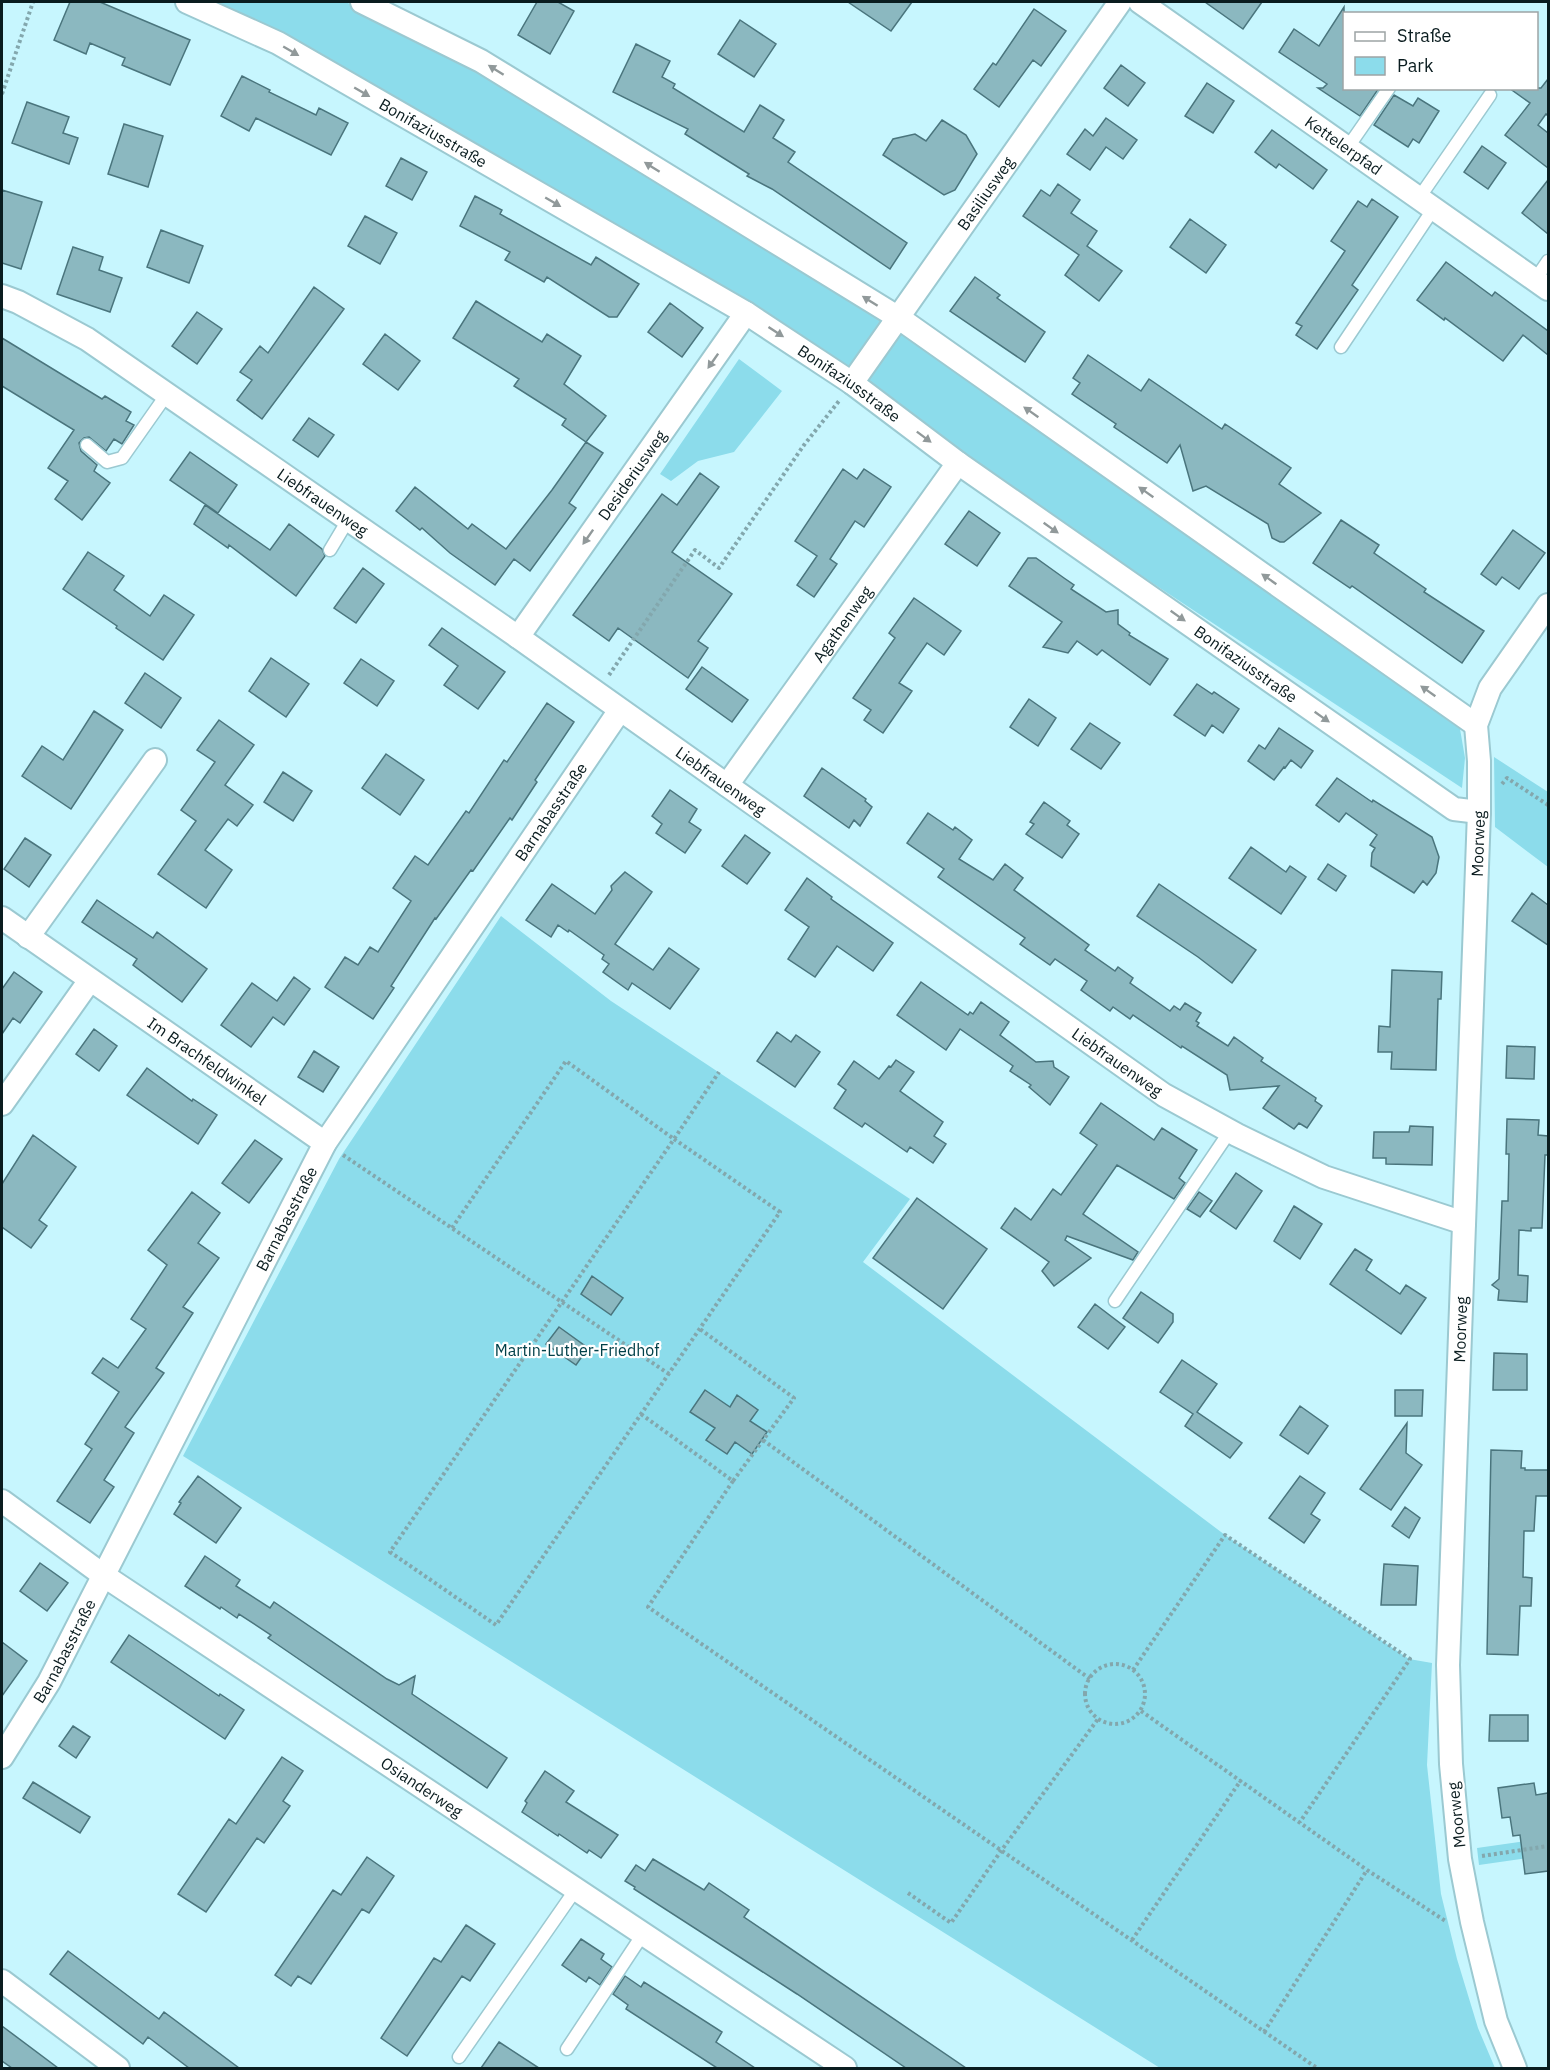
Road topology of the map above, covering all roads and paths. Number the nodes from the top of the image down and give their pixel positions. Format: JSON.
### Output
{"nodes":[{"id":1,"x":33,"y":2,"type":"edge"},
{"id":2,"x":187,"y":2,"type":"edge"},
{"id":3,"x":362,"y":2,"type":"edge"},
{"id":4,"x":1120,"y":2,"type":"edge"},
{"id":5,"x":1140,"y":2,"type":"edge"},
{"id":6,"x":1388,"y":90,"type":"edge"},
{"id":7,"x":2,"y":94,"type":"edge"},
{"id":8,"x":1490,"y":95,"type":"dead end"},
{"id":9,"x":1348,"y":147,"type":"junction"},
{"id":10,"x":1426,"y":203,"type":"junction"},
{"id":11,"x":1548,"y":261,"type":"edge"},
{"id":12,"x":1542,"y":284,"type":"edge"},
{"id":13,"x":2,"y":296,"type":"edge"},
{"id":14,"x":746,"y":313,"type":"junction"},
{"id":15,"x":899,"y":318,"type":"junction"},
{"id":16,"x":1341,"y":347,"type":"dead end"},
{"id":17,"x":852,"y":383,"type":"junction"},
{"id":18,"x":167,"y":394,"type":"junction"},
{"id":19,"x":87,"y":445,"type":"dead end"},
{"id":20,"x":958,"y":463,"type":"junction"},
{"id":21,"x":348,"y":520,"type":"junction"},
{"id":22,"x":330,"y":550,"type":"dead end"},
{"id":23,"x":1548,"y":604,"type":"edge"},
{"id":24,"x":518,"y":637,"type":"junction"},
{"id":25,"x":597,"y":693,"type":"junction"},
{"id":26,"x":620,"y":710,"type":"junction"},
{"id":27,"x":1476,"y":725,"type":"junction"},
{"id":28,"x":156,"y":760,"type":"dead end"},
{"id":29,"x":727,"y":785,"type":"junction"},
{"id":30,"x":1548,"y":805,"type":"edge"},
{"id":31,"x":1479,"y":812,"type":"junction"},
{"id":32,"x":2,"y":918,"type":"edge"},
{"id":33,"x":28,"y":937,"type":"junction"},
{"id":34,"x":90,"y":980,"type":"junction"},
{"id":35,"x":719,"y":1072,"type":"dead end"},
{"id":36,"x":2,"y":1104,"type":"edge"},
{"id":37,"x":1230,"y":1131,"type":"junction"},
{"id":38,"x":674,"y":1139,"type":"junction"},
{"id":39,"x":325,"y":1143,"type":"junction"},
{"id":40,"x":1464,"y":1223,"type":"junction"},
{"id":41,"x":452,"y":1228,"type":"junction"},
{"id":42,"x":1115,"y":1301,"type":"dead end"},
{"id":43,"x":562,"y":1302,"type":"junction"},
{"id":44,"x":700,"y":1329,"type":"junction"},
{"id":45,"x":669,"y":1374,"type":"junction"},
{"id":46,"x":641,"y":1414,"type":"junction"},
{"id":47,"x":763,"y":1440,"type":"junction"},
{"id":48,"x":733,"y":1481,"type":"junction"},
{"id":49,"x":2,"y":1501,"type":"edge"},
{"id":50,"x":103,"y":1575,"type":"junction"},
{"id":51,"x":1133,"y":1670,"type":"junction"},
{"id":52,"x":1089,"y":1679,"type":"junction"},
{"id":53,"x":1141,"y":1711,"type":"junction"},
{"id":54,"x":1098,"y":1719,"type":"junction"},
{"id":55,"x":2,"y":1757,"type":"edge"},
{"id":56,"x":1241,"y":1780,"type":"junction"},
{"id":57,"x":1300,"y":1822,"type":"junction"},
{"id":58,"x":1548,"y":1846,"type":"edge"},
{"id":59,"x":1001,"y":1851,"type":"junction"},
{"id":60,"x":1460,"y":1859,"type":"junction"},
{"id":61,"x":1367,"y":1870,"type":"junction"},
{"id":62,"x":576,"y":1889,"type":"junction"},
{"id":63,"x":908,"y":1893,"type":"dead end"},
{"id":64,"x":1472,"y":1922,"type":"junction"},
{"id":65,"x":644,"y":1934,"type":"junction"},
{"id":66,"x":1132,"y":1941,"type":"junction"},
{"id":67,"x":2,"y":1981,"type":"edge"},
{"id":68,"x":1264,"y":2032,"type":"junction"},
{"id":69,"x":567,"y":2049,"type":"dead end"},
{"id":70,"x":459,"y":2057,"type":"dead end"},
{"id":71,"x":118,"y":2068,"type":"edge"},
{"id":72,"x":845,"y":2068,"type":"edge"},
{"id":73,"x":1317,"y":2068,"type":"edge"},
{"id":74,"x":1515,"y":2068,"type":"edge"}],
"edges":[{"from":1,"to":7,"type":"path"},
{"from":2,"to":14,"type":"street","name":"Bonifaziusstraße","one_way":true},
{"from":15,"to":3,"type":"street","one_way":true},
{"from":4,"to":15,"type":"street","name":"Basiliusweg"},
{"from":5,"to":9,"type":"street","name":"Kettelerpfad"},
{"from":6,"to":9,"type":"lane"},
{"from":8,"to":10,"type":"lane"},
{"from":9,"to":10,"type":"street","name":"Kettelerpfad"},
{"from":10,"to":12,"type":"street","name":"Kettelerpfad"},
{"from":10,"to":16,"type":"lane"},
{"from":11,"to":12,"type":"lane"},
{"from":13,"to":18,"type":"street","name":"Liebfrauenweg"},
{"from":14,"to":17,"type":"street","name":"Bonifaziusstraße","one_way":true},
{"from":14,"to":24,"type":"street","name":"Desideriusweg","one_way":true},
{"from":15,"to":17,"type":"street","name":"Basiliusweg"},
{"from":27,"to":15,"type":"street","one_way":true},
{"from":17,"to":20,"type":"street","name":"Bonifaziusstraße","one_way":true},
{"from":17,"to":25,"type":"path"},
{"from":18,"to":19,"type":"lane"},
{"from":18,"to":21,"type":"street","name":"Liebfrauenweg"},
{"from":20,"to":29,"type":"street","name":"Agathenweg"},
{"from":20,"to":31,"type":"street","name":"Bonifaziusstraße","one_way":true},
{"from":21,"to":22,"type":"lane"},
{"from":21,"to":24,"type":"street","name":"Liebfrauenweg"},
{"from":23,"to":27,"type":"street","name":"Moorweg"},
{"from":24,"to":25,"type":"street","name":"Liebfrauenweg"},
{"from":25,"to":26,"type":"street","name":"Liebfrauenweg"},
{"from":26,"to":29,"type":"street","name":"Liebfrauenweg"},
{"from":26,"to":39,"type":"street","name":"Barnabasstraße"},
{"from":27,"to":31,"type":"street","name":"Moorweg"},
{"from":28,"to":33,"type":"street"},
{"from":29,"to":37,"type":"street","name":"Liebfrauenweg"},
{"from":30,"to":31,"type":"path"},
{"from":31,"to":40,"type":"street","name":"Moorweg"},
{"from":32,"to":33,"type":"street","name":"Im Brachfeldwinkel"},
{"from":33,"to":34,"type":"street","name":"Im Brachfeldwinkel"},
{"from":34,"to":36,"type":"street"},
{"from":34,"to":39,"type":"street","name":"Im Brachfeldwinkel"},
{"from":35,"to":38,"type":"path"},
{"from":37,"to":40,"type":"street","name":"Liebfrauenweg"},
{"from":37,"to":42,"type":"lane"},
{"from":38,"to":41,"type":"path"},
{"from":38,"to":43,"type":"path"},
{"from":38,"to":44,"type":"path"},
{"from":39,"to":41,"type":"path"},
{"from":39,"to":50,"type":"street","name":"Barnabasstraße"},
{"from":40,"to":60,"type":"street","name":"Moorweg"},
{"from":41,"to":43,"type":"path"},
{"from":43,"to":45,"type":"path"},
{"from":43,"to":46,"type":"path"},
{"from":44,"to":45,"type":"path"},
{"from":44,"to":47,"type":"path"},
{"from":45,"to":46,"type":"path"},
{"from":46,"to":48,"type":"path"},
{"from":47,"to":48,"type":"path"},
{"from":47,"to":52,"type":"path"},
{"from":48,"to":59,"type":"path"},
{"from":49,"to":50,"type":"street","name":"Osianderweg"},
{"from":50,"to":55,"type":"street","name":"Barnabasstraße"},
{"from":50,"to":62,"type":"street","name":"Osianderweg"},
{"from":51,"to":52,"type":"path"},
{"from":51,"to":53,"type":"path"},
{"from":51,"to":57,"type":"path"},
{"from":52,"to":54,"type":"path"},
{"from":53,"to":54,"type":"path"},
{"from":53,"to":56,"type":"path"},
{"from":54,"to":59,"type":"path"},
{"from":56,"to":57,"type":"path"},
{"from":56,"to":66,"type":"path"},
{"from":57,"to":61,"type":"path"},
{"from":58,"to":60,"type":"path"},
{"from":59,"to":63,"type":"path"},
{"from":59,"to":66,"type":"path"},
{"from":60,"to":64,"type":"street","name":"Moorweg"},
{"from":61,"to":64,"type":"path"},
{"from":61,"to":68,"type":"path"},
{"from":62,"to":65,"type":"street","name":"Osianderweg"},
{"from":62,"to":70,"type":"lane"},
{"from":64,"to":74,"type":"street","name":"Moorweg"},
{"from":65,"to":69,"type":"lane"},
{"from":65,"to":72,"type":"street","name":"Osianderweg"},
{"from":66,"to":68,"type":"path"},
{"from":67,"to":71,"type":"street"},
{"from":68,"to":73,"type":"path"}]}
